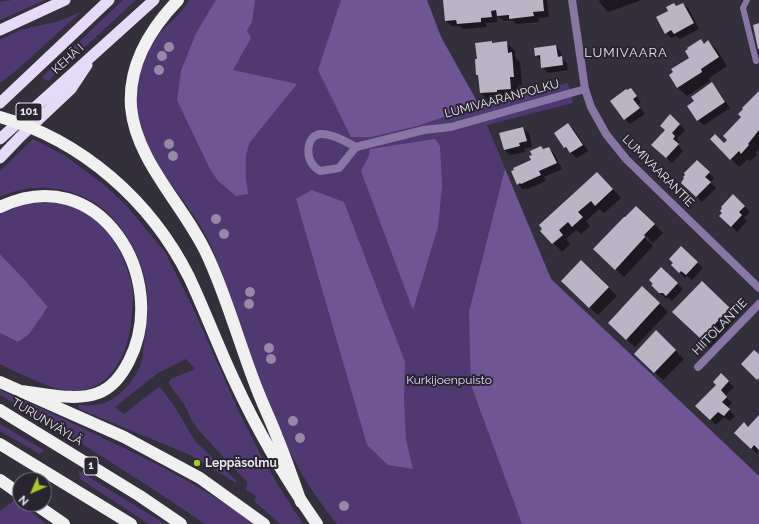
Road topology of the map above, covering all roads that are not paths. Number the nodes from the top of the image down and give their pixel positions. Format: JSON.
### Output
{"nodes":[{"id":1,"x":65,"y":0,"type":"edge"},
{"id":2,"x":109,"y":0,"type":"edge"},
{"id":3,"x":154,"y":0,"type":"edge"},
{"id":4,"x":178,"y":0,"type":"edge"},
{"id":5,"x":572,"y":0,"type":"edge"},
{"id":6,"x":747,"y":0,"type":"edge"},
{"id":7,"x":0,"y":30,"type":"edge"},
{"id":8,"x":97,"y":51,"type":"junction"},
{"id":9,"x":756,"y":61,"type":"dead end"},
{"id":10,"x":585,"y":89,"type":"junction"},
{"id":11,"x":0,"y":103,"type":"edge"},
{"id":12,"x":0,"y":117,"type":"edge"},
{"id":13,"x":0,"y":139,"type":"edge"},
{"id":14,"x":356,"y":147,"type":"junction"},
{"id":15,"x":0,"y":158,"type":"edge"},
{"id":16,"x":0,"y":207,"type":"edge"},
{"id":17,"x":759,"y":288,"type":"edge"},
{"id":18,"x":759,"y":304,"type":"edge"},
{"id":19,"x":698,"y":367,"type":"dead end"},
{"id":20,"x":0,"y":382,"type":"edge"},
{"id":21,"x":20,"y":391,"type":"junction"},
{"id":22,"x":0,"y":410,"type":"edge"},
{"id":23,"x":0,"y":444,"type":"edge"},
{"id":24,"x":0,"y":480,"type":"edge"},
{"id":25,"x":12,"y":488,"type":"edge"},
{"id":26,"x":302,"y":502,"type":"junction"},
{"id":27,"x":47,"y":512,"type":"edge"},
{"id":28,"x":64,"y":524,"type":"edge"},
{"id":29,"x":131,"y":524,"type":"edge"},
{"id":30,"x":181,"y":524,"type":"edge"},
{"id":31,"x":264,"y":524,"type":"edge"},
{"id":32,"x":317,"y":524,"type":"edge"}],
"edges":[{"from":1,"to":7,"type":"highway"},
{"from":2,"to":11,"type":"highway","name":"KEHÄ I","number":"101"},
{"from":3,"to":8,"type":"highway","name":"KEHÄ I","number":"101"},
{"from":4,"to":26,"type":"highway"},
{"from":5,"to":10,"type":"street","name":"LUMIVAARANTIE"},
{"from":6,"to":9,"type":"lane"},
{"from":8,"to":13,"type":"highway","name":"KEHÄ I","number":"101"},
{"from":8,"to":15,"type":"highway"},
{"from":10,"to":14,"type":"street","name":"LUMIVAARANPOLKU"},
{"from":10,"to":17,"type":"street","name":"LUMIVAARANTIE"},
{"from":12,"to":26,"type":"highway"},
{"from":14,"to":14,"type":"street"},
{"from":16,"to":21,"type":"highway"},
{"from":18,"to":19,"type":"street","name":"HIITOLANTIE"},
{"from":20,"to":21,"type":"highway"},
{"from":21,"to":31,"type":"highway"},
{"from":22,"to":30,"type":"highway","name":"TURUNVÄYLÄ","number":"1"},
{"from":23,"to":29,"type":"highway","number":"1"},
{"from":24,"to":25,"type":"highway"},
{"from":26,"to":32,"type":"highway"},
{"from":27,"to":28,"type":"highway"}]}
